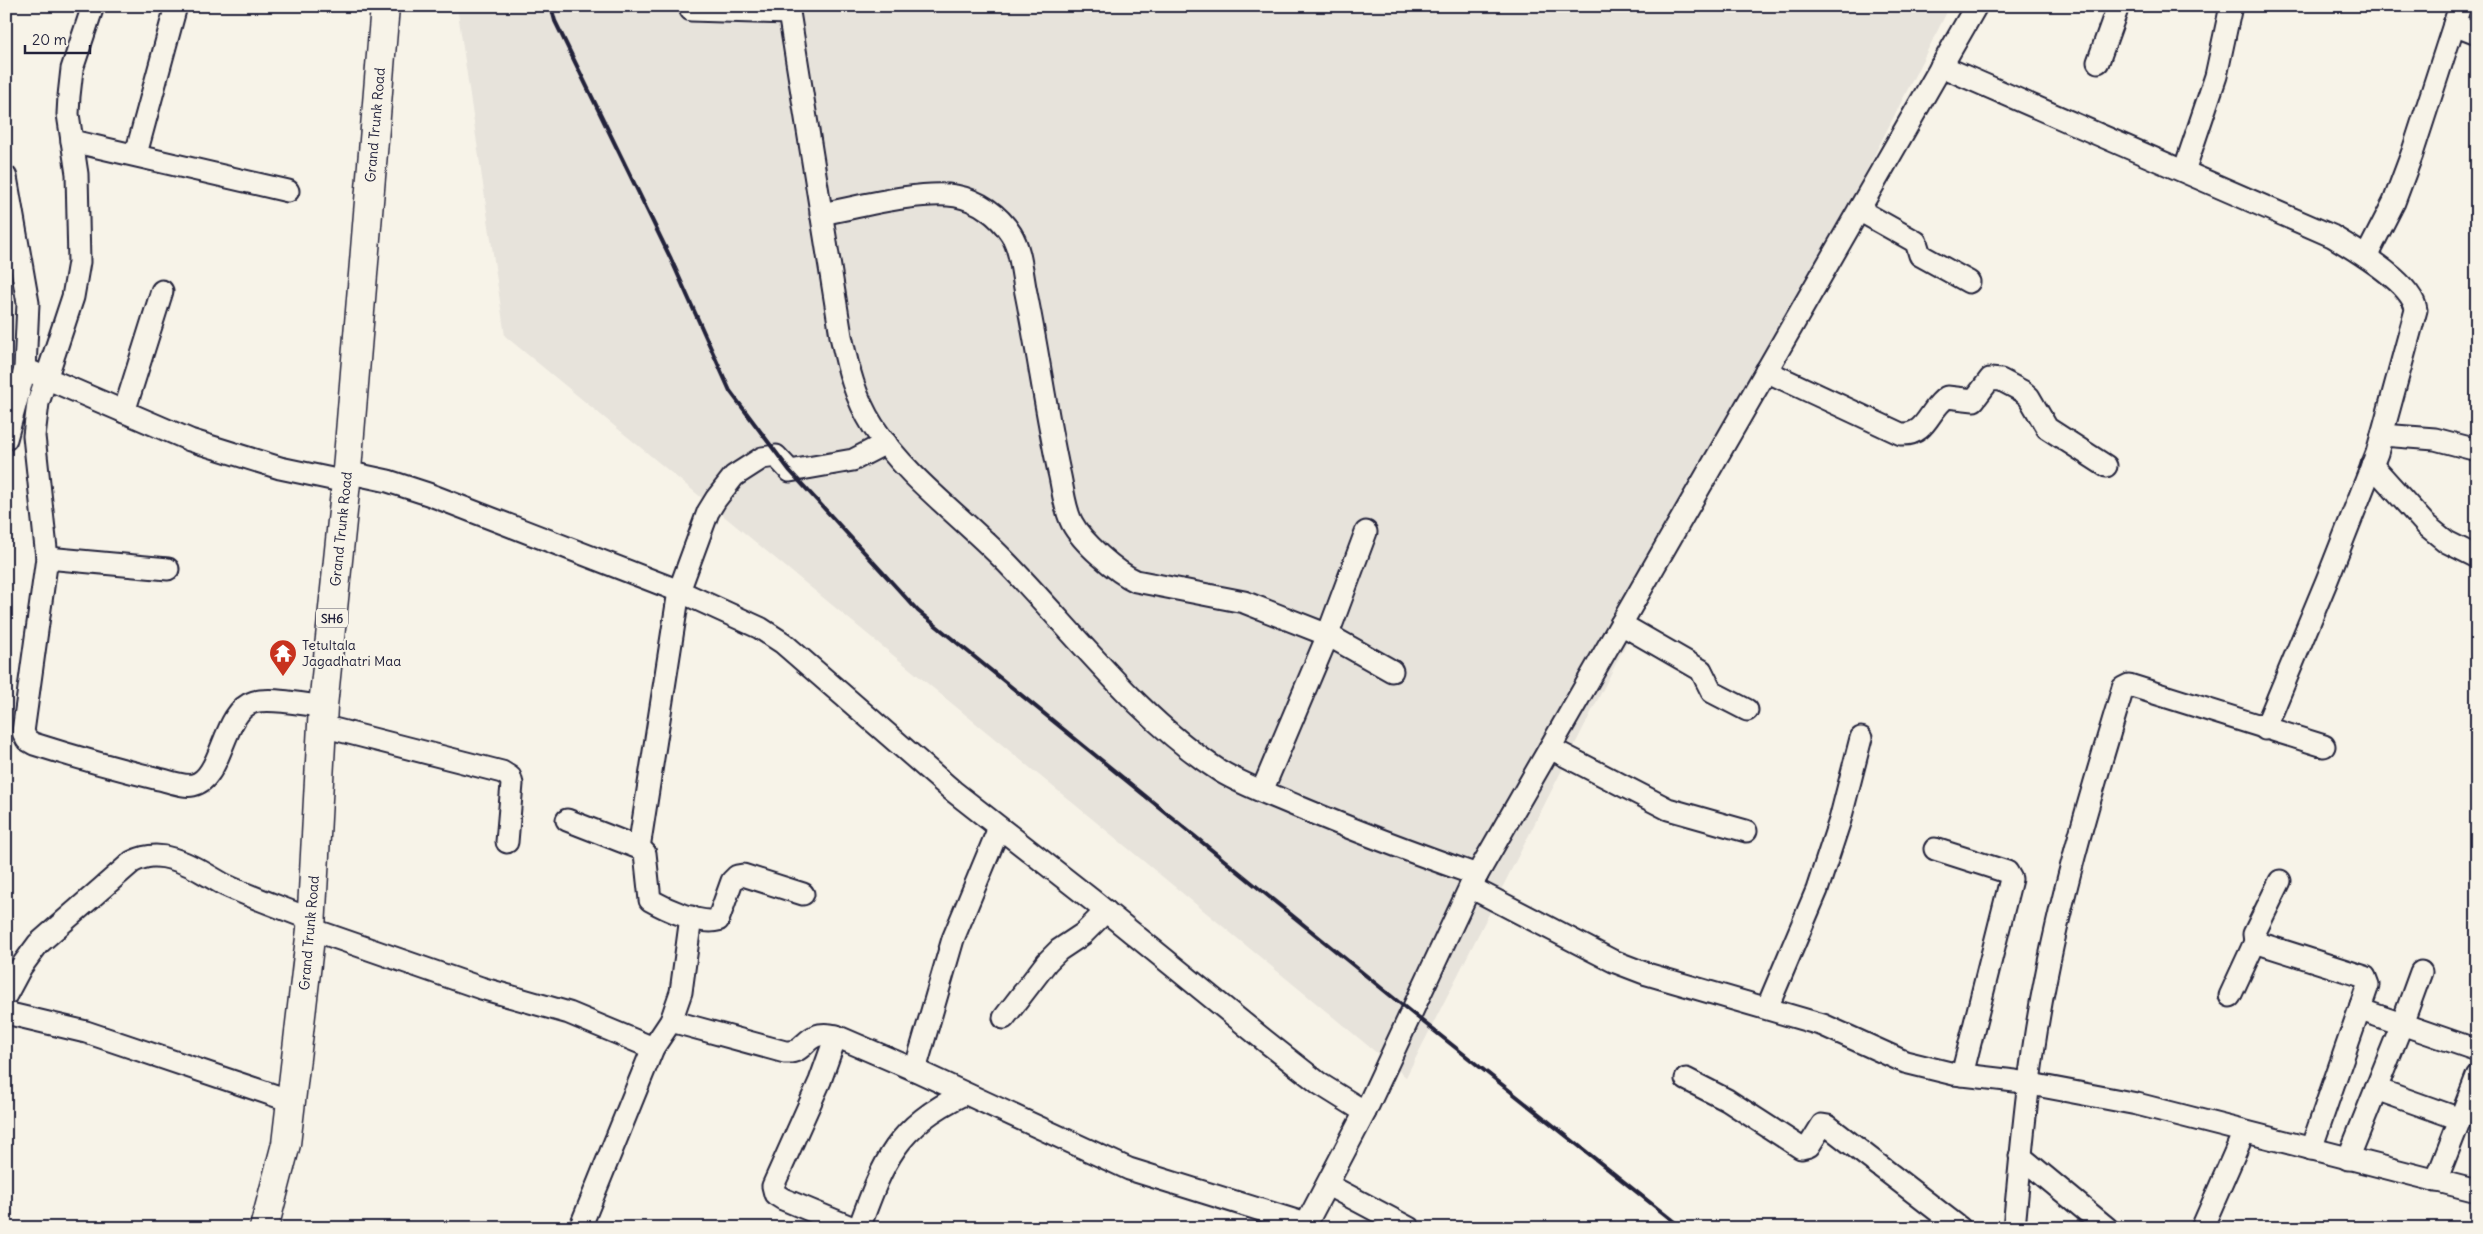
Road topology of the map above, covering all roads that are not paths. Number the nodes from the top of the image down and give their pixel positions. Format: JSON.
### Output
{"nodes":[{"id":1,"x":93,"y":6,"type":"edge"},
{"id":2,"x":176,"y":6,"type":"edge"},
{"id":3,"x":385,"y":6,"type":"edge"},
{"id":4,"x":1976,"y":6,"type":"edge"},
{"id":5,"x":2114,"y":6,"type":"edge"},
{"id":6,"x":2231,"y":6,"type":"edge"},
{"id":7,"x":692,"y":10,"type":"dead end"},
{"id":8,"x":789,"y":10,"type":"edge"},
{"id":9,"x":2457,"y":15,"type":"edge"},
{"id":10,"x":2477,"y":33,"type":"edge"},
{"id":11,"x":2098,"y":62,"type":"dead end"},
{"id":12,"x":1941,"y":66,"type":"junction"},
{"id":13,"x":72,"y":140,"type":"junction"},
{"id":14,"x":136,"y":154,"type":"junction"},
{"id":15,"x":2184,"y":171,"type":"junction"},
{"id":16,"x":6,"y":177,"type":"edge"},
{"id":17,"x":288,"y":191,"type":"dead end"},
{"id":18,"x":1859,"y":210,"type":"junction"},
{"id":19,"x":821,"y":214,"type":"junction"},
{"id":20,"x":2366,"y":257,"type":"junction"},
{"id":21,"x":1969,"y":282,"type":"dead end"},
{"id":22,"x":162,"y":292,"type":"dead end"},
{"id":23,"x":25,"y":369,"type":"junction"},
{"id":24,"x":1766,"y":371,"type":"junction"},
{"id":25,"x":47,"y":378,"type":"junction"},
{"id":26,"x":124,"y":412,"type":"junction"},
{"id":27,"x":2382,"y":435,"type":"junction"},
{"id":28,"x":6,"y":439,"type":"edge"},
{"id":29,"x":886,"y":443,"type":"junction"},
{"id":30,"x":2477,"y":450,"type":"edge"},
{"id":31,"x":2372,"y":465,"type":"junction"},
{"id":32,"x":2106,"y":466,"type":"dead end"},
{"id":33,"x":346,"y":477,"type":"junction"},
{"id":34,"x":1366,"y":532,"type":"dead end"},
{"id":35,"x":2477,"y":557,"type":"edge"},
{"id":36,"x":47,"y":558,"type":"junction"},
{"id":37,"x":168,"y":569,"type":"dead end"},
{"id":38,"x":679,"y":591,"type":"junction"},
{"id":39,"x":1621,"y":624,"type":"junction"},
{"id":40,"x":1328,"y":635,"type":"junction"},
{"id":41,"x":1392,"y":671,"type":"dead end"},
{"id":42,"x":1748,"y":710,"type":"dead end"},
{"id":43,"x":322,"y":716,"type":"junction"},
{"id":44,"x":2265,"y":728,"type":"junction"},
{"id":45,"x":1861,"y":738,"type":"dead end"},
{"id":46,"x":2324,"y":746,"type":"dead end"},
{"id":47,"x":1550,"y":748,"type":"junction"},
{"id":48,"x":1262,"y":792,"type":"junction"},
{"id":49,"x":567,"y":820,"type":"dead end"},
{"id":50,"x":999,"y":828,"type":"junction"},
{"id":51,"x":1746,"y":831,"type":"dead end"},
{"id":52,"x":507,"y":842,"type":"dead end"},
{"id":53,"x":639,"y":848,"type":"junction"},
{"id":54,"x":1935,"y":848,"type":"dead end"},
{"id":55,"x":1474,"y":881,"type":"junction"},
{"id":56,"x":2280,"y":881,"type":"dead end"},
{"id":57,"x":803,"y":894,"type":"dead end"},
{"id":58,"x":1106,"y":911,"type":"junction"},
{"id":59,"x":691,"y":917,"type":"junction"},
{"id":60,"x":312,"y":924,"type":"junction"},
{"id":61,"x":2255,"y":942,"type":"junction"},
{"id":62,"x":2421,"y":972,"type":"dead end"},
{"id":63,"x":6,"y":995,"type":"edge"},
{"id":64,"x":2230,"y":996,"type":"dead end"},
{"id":65,"x":2361,"y":1005,"type":"junction"},
{"id":66,"x":1767,"y":1008,"type":"junction"},
{"id":67,"x":6,"y":1013,"type":"edge"},
{"id":68,"x":1004,"y":1018,"type":"dead end"},
{"id":69,"x":671,"y":1021,"type":"junction"},
{"id":70,"x":2402,"y":1024,"type":"junction"},
{"id":71,"x":836,"y":1036,"type":"junction"},
{"id":72,"x":653,"y":1048,"type":"junction"},
{"id":73,"x":2477,"y":1050,"type":"edge"},
{"id":74,"x":915,"y":1070,"type":"junction"},
{"id":75,"x":1962,"y":1075,"type":"junction"},
{"id":76,"x":2477,"y":1076,"type":"edge"},
{"id":77,"x":1686,"y":1079,"type":"dead end"},
{"id":78,"x":2027,"y":1084,"type":"junction"},
{"id":79,"x":2376,"y":1089,"type":"junction"},
{"id":80,"x":964,"y":1094,"type":"junction"},
{"id":81,"x":291,"y":1101,"type":"junction"},
{"id":82,"x":1365,"y":1112,"type":"junction"},
{"id":83,"x":2460,"y":1119,"type":"junction"},
{"id":84,"x":2244,"y":1132,"type":"junction"},
{"id":85,"x":2311,"y":1149,"type":"junction"},
{"id":86,"x":2020,"y":1156,"type":"junction"},
{"id":87,"x":2348,"y":1159,"type":"junction"},
{"id":88,"x":2436,"y":1182,"type":"junction"},
{"id":89,"x":1328,"y":1185,"type":"junction"},
{"id":90,"x":2477,"y":1191,"type":"edge"},
{"id":91,"x":1305,"y":1226,"type":"edge"},
{"id":92,"x":264,"y":1228,"type":"edge"},
{"id":93,"x":580,"y":1228,"type":"edge"},
{"id":94,"x":853,"y":1228,"type":"edge"},
{"id":95,"x":859,"y":1228,"type":"edge"},
{"id":96,"x":1409,"y":1228,"type":"edge"},
{"id":97,"x":1960,"y":1228,"type":"edge"},
{"id":98,"x":2014,"y":1228,"type":"edge"},
{"id":99,"x":2107,"y":1228,"type":"edge"},
{"id":100,"x":2202,"y":1228,"type":"edge"}],
"edges":[{"from":1,"to":13,"type":"street"},
{"from":2,"to":14,"type":"street"},
{"from":3,"to":33,"type":"main road","name":"Grand Trunk Road","number":"SH6"},
{"from":4,"to":12,"type":"street"},
{"from":5,"to":11,"type":"street"},
{"from":6,"to":15,"type":"street"},
{"from":7,"to":8,"type":"street"},
{"from":8,"to":19,"type":"street"},
{"from":9,"to":10,"type":"street"},
{"from":9,"to":20,"type":"street"},
{"from":12,"to":15,"type":"street"},
{"from":12,"to":18,"type":"street"},
{"from":13,"to":14,"type":"street"},
{"from":13,"to":25,"type":"street"},
{"from":14,"to":17,"type":"street"},
{"from":15,"to":20,"type":"street"},
{"from":16,"to":23,"type":"street"},
{"from":18,"to":21,"type":"street"},
{"from":18,"to":24,"type":"street"},
{"from":19,"to":29,"type":"street"},
{"from":19,"to":40,"type":"street"},
{"from":20,"to":27,"type":"street"},
{"from":22,"to":26,"type":"street"},
{"from":23,"to":25,"type":"street"},
{"from":23,"to":28,"type":"street"},
{"from":24,"to":32,"type":"street"},
{"from":24,"to":39,"type":"street"},
{"from":25,"to":26,"type":"street"},
{"from":25,"to":36,"type":"street"},
{"from":26,"to":33,"type":"street"},
{"from":27,"to":30,"type":"street"},
{"from":27,"to":31,"type":"street"},
{"from":29,"to":38,"type":"street"},
{"from":29,"to":48,"type":"street"},
{"from":31,"to":35,"type":"street"},
{"from":31,"to":44,"type":"street"},
{"from":33,"to":38,"type":"street"},
{"from":33,"to":43,"type":"main road","name":"Grand Trunk Road","number":"SH6"},
{"from":34,"to":40,"type":"street"},
{"from":36,"to":37,"type":"street"},
{"from":36,"to":43,"type":"street"},
{"from":38,"to":50,"type":"street"},
{"from":38,"to":53,"type":"street"},
{"from":39,"to":42,"type":"street"},
{"from":39,"to":47,"type":"street"},
{"from":40,"to":41,"type":"street"},
{"from":40,"to":48,"type":"street"},
{"from":43,"to":52,"type":"street"},
{"from":43,"to":60,"type":"main road","name":"Grand Trunk Road","number":"SH6"},
{"from":44,"to":46,"type":"street"},
{"from":44,"to":78,"type":"street"},
{"from":45,"to":66,"type":"street"},
{"from":47,"to":51,"type":"street"},
{"from":47,"to":55,"type":"street"},
{"from":48,"to":55,"type":"street"},
{"from":49,"to":53,"type":"street"},
{"from":50,"to":58,"type":"street"},
{"from":50,"to":74,"type":"street"},
{"from":53,"to":59,"type":"street"},
{"from":54,"to":75,"type":"street"},
{"from":55,"to":66,"type":"street"},
{"from":55,"to":82,"type":"street"},
{"from":56,"to":61,"type":"street"},
{"from":57,"to":59,"type":"street"},
{"from":58,"to":68,"type":"street"},
{"from":58,"to":82,"type":"street"},
{"from":59,"to":69,"type":"street"},
{"from":60,"to":63,"type":"street"},
{"from":60,"to":72,"type":"street"},
{"from":60,"to":81,"type":"main road","name":"Grand Trunk Road","number":"SH6"},
{"from":61,"to":64,"type":"street"},
{"from":61,"to":65,"type":"street"},
{"from":62,"to":70,"type":"street"},
{"from":65,"to":70,"type":"street"},
{"from":65,"to":85,"type":"street"},
{"from":66,"to":75,"type":"street"},
{"from":67,"to":81,"type":"street"},
{"from":69,"to":71,"type":"street"},
{"from":69,"to":72,"type":"street"},
{"from":70,"to":73,"type":"street"},
{"from":70,"to":79,"type":"street"},
{"from":71,"to":74,"type":"street"},
{"from":71,"to":94,"type":"street"},
{"from":72,"to":93,"type":"street"},
{"from":74,"to":80,"type":"street"},
{"from":75,"to":78,"type":"street"},
{"from":76,"to":83,"type":"street"},
{"from":77,"to":97,"type":"street"},
{"from":78,"to":84,"type":"street"},
{"from":78,"to":86,"type":"street"},
{"from":79,"to":83,"type":"street"},
{"from":79,"to":87,"type":"street"},
{"from":80,"to":91,"type":"street"},
{"from":80,"to":95,"type":"street"},
{"from":81,"to":92,"type":"main road","name":"Grand Trunk Road","number":"SH6"},
{"from":82,"to":89,"type":"street"},
{"from":83,"to":88,"type":"street"},
{"from":84,"to":85,"type":"street"},
{"from":84,"to":100,"type":"street"},
{"from":85,"to":87,"type":"street"},
{"from":86,"to":98,"type":"street"},
{"from":86,"to":99,"type":"street"},
{"from":87,"to":88,"type":"street"},
{"from":88,"to":90,"type":"street"},
{"from":89,"to":91,"type":"street"},
{"from":89,"to":96,"type":"street"}]}
